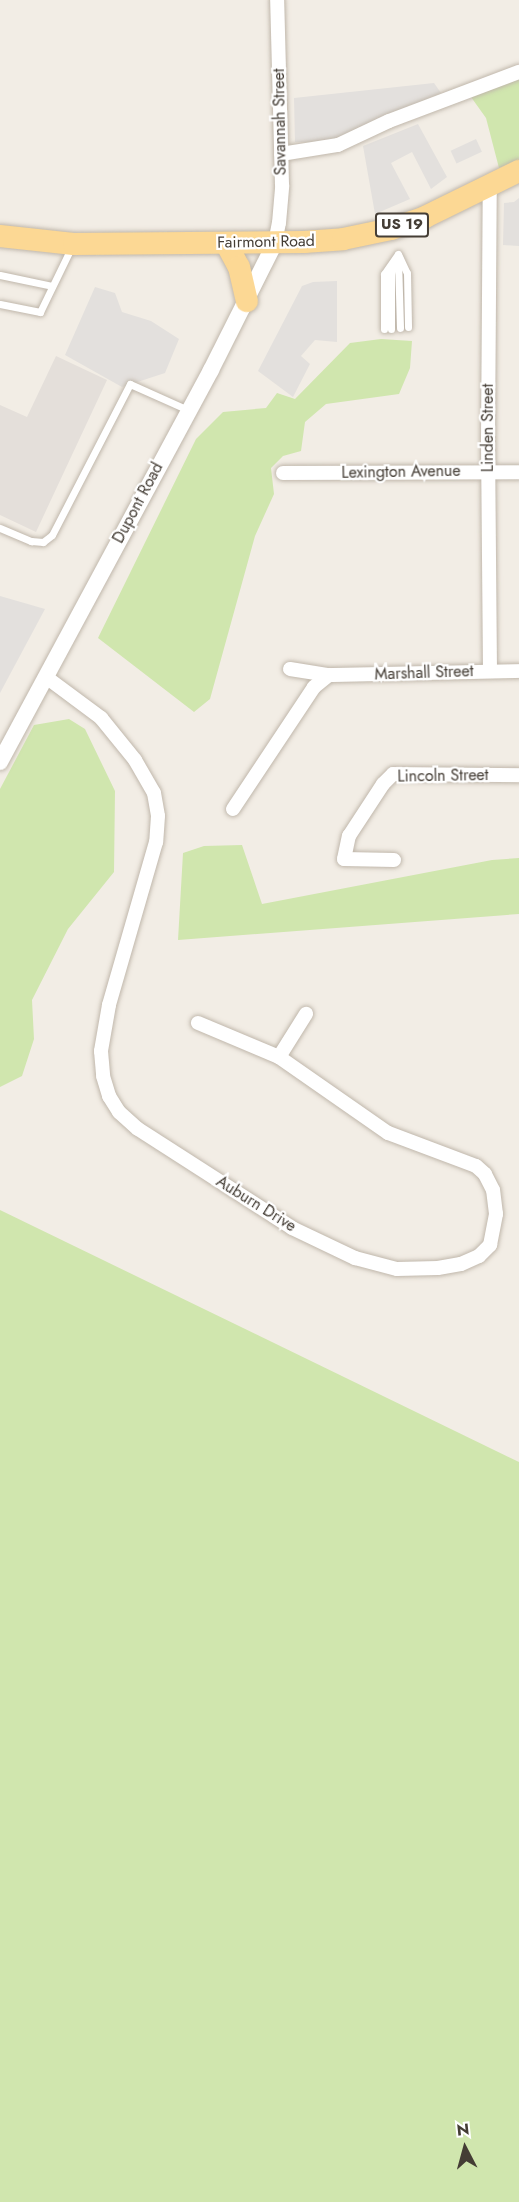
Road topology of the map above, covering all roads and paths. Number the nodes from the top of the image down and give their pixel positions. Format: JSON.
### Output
{"nodes":[{"id":1,"x":277,"y":0,"type":"edge"},
{"id":2,"x":519,"y":72,"type":"edge"},
{"id":3,"x":281,"y":154,"type":"junction"},
{"id":4,"x":519,"y":171,"type":"edge"},
{"id":5,"x":490,"y":184,"type":"junction"},
{"id":6,"x":0,"y":236,"type":"edge"},
{"id":7,"x":226,"y":243,"type":"junction"},
{"id":8,"x":275,"y":243,"type":"junction"},
{"id":9,"x":74,"y":244,"type":"junction"},
{"id":10,"x":398,"y":254,"type":"junction"},
{"id":11,"x":0,"y":275,"type":"edge"},
{"id":12,"x":52,"y":286,"type":"junction"},
{"id":13,"x":247,"y":301,"type":"junction"},
{"id":14,"x":0,"y":304,"type":"edge"},
{"id":15,"x":408,"y":327,"type":"dead end"},
{"id":16,"x":400,"y":328,"type":"dead end"},
{"id":17,"x":387,"y":329,"type":"dead end"},
{"id":18,"x":188,"y":410,"type":"junction"},
{"id":19,"x":488,"y":470,"type":"junction"},
{"id":20,"x":519,"y":472,"type":"edge"},
{"id":21,"x":283,"y":473,"type":"dead end"},
{"id":22,"x":0,"y":528,"type":"edge"},
{"id":23,"x":290,"y":669,"type":"dead end"},
{"id":24,"x":490,"y":671,"type":"junction"},
{"id":25,"x":519,"y":671,"type":"edge"},
{"id":26,"x":329,"y":675,"type":"junction"},
{"id":27,"x":46,"y":677,"type":"junction"},
{"id":28,"x":0,"y":762,"type":"edge"},
{"id":29,"x":519,"y":775,"type":"edge"},
{"id":30,"x":233,"y":809,"type":"dead end"},
{"id":31,"x":394,"y":860,"type":"dead end"},
{"id":32,"x":306,"y":1014,"type":"dead end"},
{"id":33,"x":198,"y":1023,"type":"dead end"},
{"id":34,"x":279,"y":1057,"type":"junction"}],
"edges":[{"from":1,"to":3,"type":"street","name":"Savannah Street"},
{"from":2,"to":3,"type":"street"},
{"from":3,"to":8,"type":"street","name":"Savannah Street"},
{"from":4,"to":5,"type":"main road","name":"Fairmont Road","number":"US 19"},
{"from":5,"to":8,"type":"main road","name":"Fairmont Road","number":"US 19"},
{"from":5,"to":19,"type":"street","name":"Linden Street"},
{"from":6,"to":9,"type":"main road","name":"Fairmont Road","number":"US 19"},
{"from":7,"to":8,"type":"main road","name":"Fairmont Road","number":"US 19"},
{"from":7,"to":9,"type":"main road","name":"Fairmont Road","number":"US 19"},
{"from":7,"to":13,"type":"main road"},
{"from":8,"to":13,"type":"street","name":"Dupont Road"},
{"from":9,"to":12,"type":"lane"},
{"from":10,"to":15,"type":"lane"},
{"from":10,"to":16,"type":"lane"},
{"from":10,"to":17,"type":"lane"},
{"from":11,"to":12,"type":"lane"},
{"from":12,"to":14,"type":"lane"},
{"from":13,"to":18,"type":"street","name":"Dupont Road"},
{"from":18,"to":22,"type":"lane"},
{"from":18,"to":27,"type":"street","name":"Dupont Road"},
{"from":19,"to":20,"type":"street","name":"Lexington Avenue"},
{"from":19,"to":21,"type":"street","name":"Lexington Avenue"},
{"from":19,"to":24,"type":"street","name":"Linden Street"},
{"from":23,"to":26,"type":"street","name":"Marshall Street"},
{"from":24,"to":25,"type":"street","name":"Marshall Street"},
{"from":24,"to":26,"type":"street","name":"Marshall Street"},
{"from":26,"to":30,"type":"street"},
{"from":27,"to":28,"type":"street","name":"Dupont Road"},
{"from":27,"to":34,"type":"street","name":"Auburn Drive"},
{"from":29,"to":31,"type":"street","name":"Lincoln Street"},
{"from":32,"to":34,"type":"street"},
{"from":33,"to":34,"type":"street","name":"Auburn Drive"}]}
